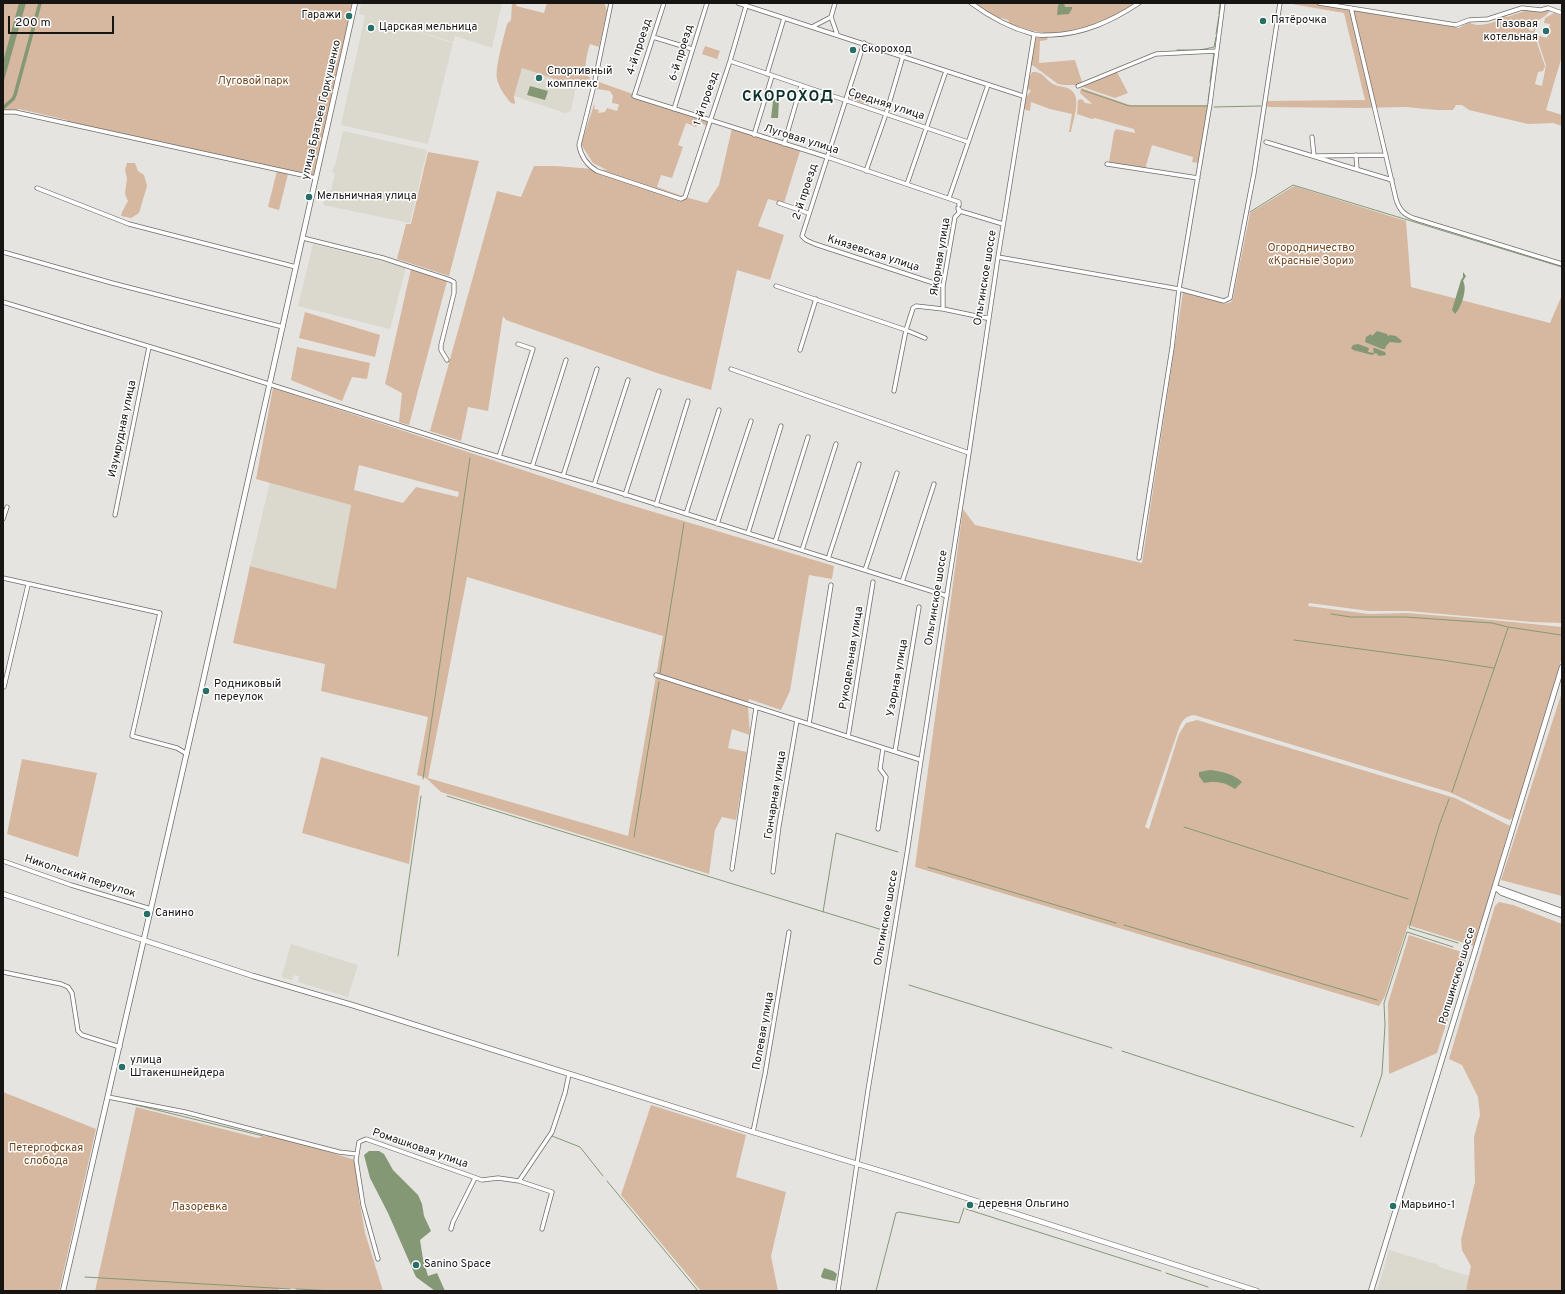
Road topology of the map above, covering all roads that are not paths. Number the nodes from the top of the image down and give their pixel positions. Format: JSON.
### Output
{"nodes":[{"id":1,"x":355,"y":3,"type":"edge"},
{"id":2,"x":611,"y":3,"type":"edge"},
{"id":3,"x":664,"y":3,"type":"edge"},
{"id":4,"x":707,"y":3,"type":"edge"},
{"id":5,"x":738,"y":3,"type":"edge"},
{"id":6,"x":835,"y":3,"type":"edge"},
{"id":7,"x":971,"y":3,"type":"edge"},
{"id":8,"x":1139,"y":3,"type":"edge"},
{"id":9,"x":1223,"y":3,"type":"edge"},
{"id":10,"x":1280,"y":3,"type":"edge"},
{"id":11,"x":1319,"y":3,"type":"edge"},
{"id":12,"x":746,"y":6,"type":"junction"},
{"id":13,"x":1352,"y":8,"type":"junction"},
{"id":14,"x":1562,"y":13,"type":"edge"},
{"id":15,"x":831,"y":16,"type":"junction"},
{"id":16,"x":784,"y":18,"type":"junction"},
{"id":17,"x":812,"y":27,"type":"junction"},
{"id":18,"x":837,"y":34,"type":"junction"},
{"id":19,"x":1034,"y":35,"type":"junction"},
{"id":20,"x":653,"y":37,"type":"junction"},
{"id":21,"x":864,"y":43,"type":"junction"},
{"id":22,"x":692,"y":49,"type":"junction"},
{"id":23,"x":1216,"y":51,"type":"junction"},
{"id":24,"x":903,"y":56,"type":"junction"},
{"id":25,"x":730,"y":60,"type":"junction"},
{"id":26,"x":946,"y":71,"type":"junction"},
{"id":27,"x":767,"y":74,"type":"junction"},
{"id":28,"x":772,"y":76,"type":"junction"},
{"id":29,"x":988,"y":85,"type":"junction"},
{"id":30,"x":801,"y":86,"type":"junction"},
{"id":31,"x":1078,"y":86,"type":"dead end"},
{"id":32,"x":634,"y":96,"type":"joint"},
{"id":33,"x":1023,"y":96,"type":"junction"},
{"id":34,"x":846,"y":101,"type":"junction"},
{"id":35,"x":674,"y":109,"type":"junction"},
{"id":36,"x":3,"y":112,"type":"edge"},
{"id":37,"x":886,"y":114,"type":"junction"},
{"id":38,"x":709,"y":121,"type":"junction"},
{"id":39,"x":927,"y":128,"type":"junction"},
{"id":40,"x":754,"y":135,"type":"junction"},
{"id":41,"x":1312,"y":137,"type":"dead end"},
{"id":42,"x":968,"y":142,"type":"junction"},
{"id":43,"x":1266,"y":142,"type":"dead end"},
{"id":44,"x":784,"y":144,"type":"junction"},
{"id":45,"x":1356,"y":155,"type":"junction"},
{"id":46,"x":1386,"y":155,"type":"junction"},
{"id":47,"x":1314,"y":156,"type":"junction"},
{"id":48,"x":827,"y":158,"type":"junction"},
{"id":49,"x":1107,"y":164,"type":"dead end"},
{"id":50,"x":1357,"y":169,"type":"junction"},
{"id":51,"x":866,"y":171,"type":"junction"},
{"id":52,"x":316,"y":178,"type":"junction"},
{"id":53,"x":1198,"y":178,"type":"junction"},
{"id":54,"x":1392,"y":180,"type":"junction"},
{"id":55,"x":907,"y":184,"type":"junction"},
{"id":56,"x":37,"y":188,"type":"dead end"},
{"id":57,"x":949,"y":198,"type":"junction"},
{"id":58,"x":779,"y":203,"type":"dead end"},
{"id":59,"x":958,"y":207,"type":"junction"},
{"id":60,"x":808,"y":213,"type":"junction"},
{"id":61,"x":1003,"y":224,"type":"junction"},
{"id":62,"x":802,"y":233,"type":"joint"},
{"id":63,"x":303,"y":238,"type":"junction"},
{"id":64,"x":3,"y":252,"type":"edge"},
{"id":65,"x":998,"y":257,"type":"junction"},
{"id":66,"x":1562,"y":264,"type":"edge"},
{"id":67,"x":296,"y":267,"type":"junction"},
{"id":68,"x":776,"y":286,"type":"dead end"},
{"id":69,"x":944,"y":286,"type":"junction"},
{"id":70,"x":1179,"y":289,"type":"junction"},
{"id":71,"x":816,"y":299,"type":"junction"},
{"id":72,"x":3,"y":302,"type":"edge"},
{"id":73,"x":943,"y":309,"type":"junction"},
{"id":74,"x":989,"y":317,"type":"junction"},
{"id":75,"x":283,"y":327,"type":"junction"},
{"id":76,"x":906,"y":330,"type":"junction"},
{"id":77,"x":925,"y":338,"type":"dead end"},
{"id":78,"x":518,"y":344,"type":"dead end"},
{"id":79,"x":149,"y":347,"type":"junction"},
{"id":80,"x":800,"y":350,"type":"dead end"},
{"id":81,"x":447,"y":360,"type":"dead end"},
{"id":82,"x":566,"y":360,"type":"dead end"},
{"id":83,"x":597,"y":369,"type":"dead end"},
{"id":84,"x":730,"y":370,"type":"dead end"},
{"id":85,"x":628,"y":380,"type":"dead end"},
{"id":86,"x":269,"y":385,"type":"junction"},
{"id":87,"x":659,"y":391,"type":"dead end"},
{"id":88,"x":894,"y":391,"type":"dead end"},
{"id":89,"x":688,"y":401,"type":"dead end"},
{"id":90,"x":719,"y":410,"type":"dead end"},
{"id":91,"x":750,"y":421,"type":"dead end"},
{"id":92,"x":782,"y":426,"type":"dead end"},
{"id":93,"x":808,"y":437,"type":"dead end"},
{"id":94,"x":836,"y":444,"type":"dead end"},
{"id":95,"x":969,"y":453,"type":"junction"},
{"id":96,"x":499,"y":457,"type":"junction"},
{"id":97,"x":859,"y":464,"type":"dead end"},
{"id":98,"x":532,"y":467,"type":"junction"},
{"id":99,"x":897,"y":473,"type":"dead end"},
{"id":100,"x":563,"y":476,"type":"junction"},
{"id":101,"x":934,"y":484,"type":"dead end"},
{"id":102,"x":594,"y":485,"type":"junction"},
{"id":103,"x":625,"y":495,"type":"junction"},
{"id":104,"x":656,"y":504,"type":"junction"},
{"id":105,"x":7,"y":507,"type":"dead end"},
{"id":106,"x":686,"y":514,"type":"junction"},
{"id":107,"x":115,"y":515,"type":"dead end"},
{"id":108,"x":3,"y":519,"type":"edge"},
{"id":109,"x":717,"y":524,"type":"junction"},
{"id":110,"x":748,"y":533,"type":"junction"},
{"id":111,"x":775,"y":542,"type":"junction"},
{"id":112,"x":802,"y":550,"type":"junction"},
{"id":113,"x":1139,"y":558,"type":"dead end"},
{"id":114,"x":828,"y":559,"type":"junction"},
{"id":115,"x":865,"y":570,"type":"junction"},
{"id":116,"x":3,"y":578,"type":"edge"},
{"id":117,"x":873,"y":582,"type":"dead end"},
{"id":118,"x":902,"y":582,"type":"junction"},
{"id":119,"x":28,"y":585,"type":"junction"},
{"id":120,"x":831,"y":585,"type":"dead end"},
{"id":121,"x":947,"y":596,"type":"junction"},
{"id":122,"x":919,"y":607,"type":"dead end"},
{"id":123,"x":1562,"y":667,"type":"edge"},
{"id":124,"x":656,"y":675,"type":"dead end"},
{"id":125,"x":3,"y":687,"type":"edge"},
{"id":126,"x":756,"y":708,"type":"junction"},
{"id":127,"x":797,"y":720,"type":"junction"},
{"id":128,"x":809,"y":724,"type":"junction"},
{"id":129,"x":848,"y":737,"type":"junction"},
{"id":130,"x":883,"y":748,"type":"junction"},
{"id":131,"x":895,"y":751,"type":"junction"},
{"id":132,"x":187,"y":754,"type":"junction"},
{"id":133,"x":921,"y":760,"type":"junction"},
{"id":134,"x":878,"y":829,"type":"dead end"},
{"id":135,"x":3,"y":861,"type":"edge"},
{"id":136,"x":732,"y":869,"type":"dead end"},
{"id":137,"x":773,"y":872,"type":"dead end"},
{"id":138,"x":1494,"y":887,"type":"junction"},
{"id":139,"x":3,"y":894,"type":"edge"},
{"id":140,"x":151,"y":909,"type":"junction"},
{"id":141,"x":1562,"y":911,"type":"edge"},
{"id":142,"x":1562,"y":915,"type":"edge"},
{"id":143,"x":789,"y":932,"type":"dead end"},
{"id":144,"x":144,"y":940,"type":"junction"},
{"id":145,"x":3,"y":972,"type":"edge"},
{"id":146,"x":120,"y":1047,"type":"junction"},
{"id":147,"x":568,"y":1074,"type":"junction"},
{"id":148,"x":108,"y":1097,"type":"junction"},
{"id":149,"x":753,"y":1132,"type":"junction"},
{"id":150,"x":356,"y":1154,"type":"junction"},
{"id":151,"x":857,"y":1164,"type":"junction"},
{"id":152,"x":475,"y":1178,"type":"junction"},
{"id":153,"x":519,"y":1181,"type":"junction"},
{"id":154,"x":451,"y":1229,"type":"dead end"},
{"id":155,"x":542,"y":1229,"type":"dead end"},
{"id":156,"x":378,"y":1259,"type":"dead end"},
{"id":157,"x":63,"y":1291,"type":"edge"},
{"id":158,"x":838,"y":1291,"type":"edge"},
{"id":159,"x":1257,"y":1291,"type":"edge"},
{"id":160,"x":1371,"y":1291,"type":"edge"}],
"edges":[{"from":1,"to":52,"type":"street","name":"улица Братьев Горкушенко"},
{"from":2,"to":38,"type":"street","name":"1-й проезд"},
{"from":3,"to":20,"type":"street","name":"4-й проезд"},
{"from":4,"to":22,"type":"street","name":"6-й проезд"},
{"from":5,"to":12,"type":"street"},
{"from":6,"to":15,"type":"street"},
{"from":7,"to":19,"type":"street"},
{"from":8,"to":19,"type":"street"},
{"from":9,"to":23,"type":"street"},
{"from":10,"to":70,"type":"street"},
{"from":11,"to":13,"type":"street"},
{"from":12,"to":16,"type":"street"},
{"from":12,"to":25,"type":"street","name":"1-й проезд"},
{"from":13,"to":14,"type":"street"},
{"from":13,"to":46,"type":"street"},
{"from":15,"to":17,"type":"street"},
{"from":15,"to":18,"type":"street"},
{"from":16,"to":17,"type":"street"},
{"from":16,"to":27,"type":"street"},
{"from":17,"to":18,"type":"street"},
{"from":18,"to":21,"type":"street"},
{"from":19,"to":33,"type":"street","name":"Ольгинское шоссе"},
{"from":20,"to":22,"type":"street"},
{"from":20,"to":32,"type":"street","name":"4-й проезд"},
{"from":21,"to":24,"type":"street"},
{"from":21,"to":34,"type":"street","name":"2-й проезд"},
{"from":22,"to":35,"type":"street","name":"6-й проезд"},
{"from":23,"to":31,"type":"street"},
{"from":23,"to":53,"type":"street"},
{"from":24,"to":26,"type":"street"},
{"from":24,"to":37,"type":"street"},
{"from":25,"to":27,"type":"street","name":"Средняя улица"},
{"from":25,"to":38,"type":"street","name":"1-й проезд"},
{"from":26,"to":29,"type":"street"},
{"from":26,"to":39,"type":"street"},
{"from":27,"to":28,"type":"street","name":"Средняя улица"},
{"from":28,"to":30,"type":"street","name":"Средняя улица"},
{"from":28,"to":40,"type":"street"},
{"from":29,"to":33,"type":"street"},
{"from":29,"to":42,"type":"street"},
{"from":30,"to":34,"type":"street","name":"Средняя улица"},
{"from":30,"to":44,"type":"street"},
{"from":32,"to":35,"type":"street","name":"Луговая улица"},
{"from":33,"to":61,"type":"street","name":"Ольгинское шоссе"},
{"from":34,"to":37,"type":"street","name":"Средняя улица"},
{"from":34,"to":48,"type":"street","name":"2-й проезд"},
{"from":35,"to":38,"type":"street","name":"Луговая улица"},
{"from":36,"to":52,"type":"street"},
{"from":37,"to":39,"type":"street","name":"Средняя улица"},
{"from":37,"to":51,"type":"street"},
{"from":38,"to":40,"type":"street","name":"Луговая улица"},
{"from":39,"to":42,"type":"street","name":"Средняя улица"},
{"from":39,"to":55,"type":"street"},
{"from":40,"to":44,"type":"street","name":"Луговая улица"},
{"from":41,"to":47,"type":"street"},
{"from":42,"to":57,"type":"street"},
{"from":43,"to":47,"type":"street"},
{"from":44,"to":48,"type":"street","name":"Луговая улица"},
{"from":45,"to":46,"type":"street"},
{"from":45,"to":47,"type":"street"},
{"from":45,"to":50,"type":"street"},
{"from":46,"to":54,"type":"street"},
{"from":47,"to":50,"type":"street"},
{"from":48,"to":51,"type":"street","name":"Луговая улица"},
{"from":48,"to":60,"type":"street","name":"2-й проезд"},
{"from":49,"to":53,"type":"street"},
{"from":50,"to":54,"type":"street"},
{"from":51,"to":55,"type":"street","name":"Луговая улица"},
{"from":52,"to":63,"type":"street","name":"улица Братьев Горкушенко"},
{"from":53,"to":70,"type":"street"},
{"from":54,"to":66,"type":"street"},
{"from":55,"to":57,"type":"street","name":"Луговая улица"},
{"from":56,"to":67,"type":"street"},
{"from":57,"to":59,"type":"street","name":"Луговая улица"},
{"from":58,"to":60,"type":"street"},
{"from":59,"to":61,"type":"street","name":"Луговая улица"},
{"from":59,"to":69,"type":"street","name":"Якорная улица"},
{"from":60,"to":62,"type":"street","name":"2-й проезд"},
{"from":61,"to":65,"type":"street","name":"Ольгинское шоссе"},
{"from":62,"to":69,"type":"street","name":"Князевская улица"},
{"from":63,"to":67,"type":"street","name":"улица Братьев Горкушенко"},
{"from":63,"to":81,"type":"street"},
{"from":64,"to":75,"type":"street"},
{"from":65,"to":70,"type":"street"},
{"from":65,"to":74,"type":"street","name":"Ольгинское шоссе"},
{"from":67,"to":75,"type":"street","name":"улица Братьев Горкушенко"},
{"from":68,"to":71,"type":"street"},
{"from":69,"to":73,"type":"street","name":"Якорная улица"},
{"from":70,"to":113,"type":"street"},
{"from":71,"to":76,"type":"street"},
{"from":71,"to":80,"type":"street"},
{"from":72,"to":79,"type":"street"},
{"from":73,"to":74,"type":"street"},
{"from":73,"to":76,"type":"street"},
{"from":74,"to":95,"type":"street","name":"Ольгинское шоссе"},
{"from":75,"to":86,"type":"street","name":"улица Братьев Горкушенко"},
{"from":76,"to":77,"type":"street"},
{"from":76,"to":88,"type":"street"},
{"from":78,"to":96,"type":"street"},
{"from":79,"to":86,"type":"street"},
{"from":79,"to":107,"type":"street","name":"Изумрудная улица"},
{"from":82,"to":98,"type":"street"},
{"from":83,"to":100,"type":"street"},
{"from":84,"to":95,"type":"street"},
{"from":85,"to":102,"type":"street"},
{"from":86,"to":96,"type":"street"},
{"from":86,"to":132,"type":"street","name":"улица Братьев Горкушенко"},
{"from":87,"to":103,"type":"street"},
{"from":89,"to":104,"type":"street"},
{"from":90,"to":106,"type":"street"},
{"from":91,"to":109,"type":"street"},
{"from":92,"to":110,"type":"street"},
{"from":93,"to":111,"type":"street"},
{"from":94,"to":112,"type":"street"},
{"from":95,"to":121,"type":"street","name":"Ольгинское шоссе"},
{"from":96,"to":98,"type":"street"},
{"from":97,"to":114,"type":"street"},
{"from":98,"to":100,"type":"street"},
{"from":99,"to":115,"type":"street"},
{"from":100,"to":102,"type":"street"},
{"from":101,"to":118,"type":"street"},
{"from":102,"to":103,"type":"street"},
{"from":103,"to":104,"type":"street"},
{"from":104,"to":106,"type":"street"},
{"from":105,"to":108,"type":"street"},
{"from":106,"to":109,"type":"street"},
{"from":109,"to":110,"type":"street"},
{"from":110,"to":111,"type":"street"},
{"from":111,"to":112,"type":"street"},
{"from":112,"to":114,"type":"street"},
{"from":114,"to":115,"type":"street"},
{"from":115,"to":118,"type":"street"},
{"from":116,"to":119,"type":"street"},
{"from":117,"to":129,"type":"street","name":"Рукодельная улица"},
{"from":118,"to":121,"type":"street"},
{"from":119,"to":125,"type":"street"},
{"from":119,"to":132,"type":"street"},
{"from":120,"to":128,"type":"street"},
{"from":121,"to":133,"type":"street","name":"Ольгинское шоссе"},
{"from":122,"to":131,"type":"street","name":"Узорная улица"},
{"from":123,"to":138,"type":"street","name":"Ропшинское шоссе"},
{"from":124,"to":126,"type":"street"},
{"from":126,"to":127,"type":"street"},
{"from":126,"to":136,"type":"street"},
{"from":127,"to":128,"type":"street"},
{"from":127,"to":137,"type":"street","name":"Гончарная улица"},
{"from":128,"to":129,"type":"street"},
{"from":129,"to":130,"type":"street"},
{"from":130,"to":131,"type":"street"},
{"from":130,"to":134,"type":"street"},
{"from":131,"to":133,"type":"street"},
{"from":132,"to":140,"type":"street","name":"улица Братьев Горкушенко"},
{"from":133,"to":151,"type":"street","name":"Ольгинское шоссе"},
{"from":135,"to":140,"type":"street","name":"Никольский переулок"},
{"from":138,"to":141,"type":"street"},
{"from":138,"to":142,"type":"street"},
{"from":138,"to":160,"type":"street","name":"Ропшинское шоссе"},
{"from":139,"to":144,"type":"street"},
{"from":140,"to":144,"type":"street","name":"улица Братьев Горкушенко"},
{"from":143,"to":149,"type":"street","name":"Полевая улица"},
{"from":144,"to":146,"type":"street","name":"улица Братьев Горкушенко"},
{"from":144,"to":147,"type":"street"},
{"from":145,"to":146,"type":"street"},
{"from":146,"to":148,"type":"street","name":"улица Братьев Горкушенко"},
{"from":147,"to":149,"type":"street"},
{"from":147,"to":153,"type":"street"},
{"from":148,"to":150,"type":"street"},
{"from":148,"to":157,"type":"street","name":"улица Братьев Горкушенко"},
{"from":149,"to":151,"type":"street"},
{"from":150,"to":152,"type":"street","name":"Ромашковая улица"},
{"from":150,"to":156,"type":"street"},
{"from":151,"to":158,"type":"street","name":"Ольгинское шоссе"},
{"from":151,"to":159,"type":"street"},
{"from":152,"to":153,"type":"street","name":"Ромашковая улица"},
{"from":152,"to":154,"type":"street","name":"Ромашковая улица"},
{"from":153,"to":155,"type":"street","name":"Ромашковая улица"}]}
